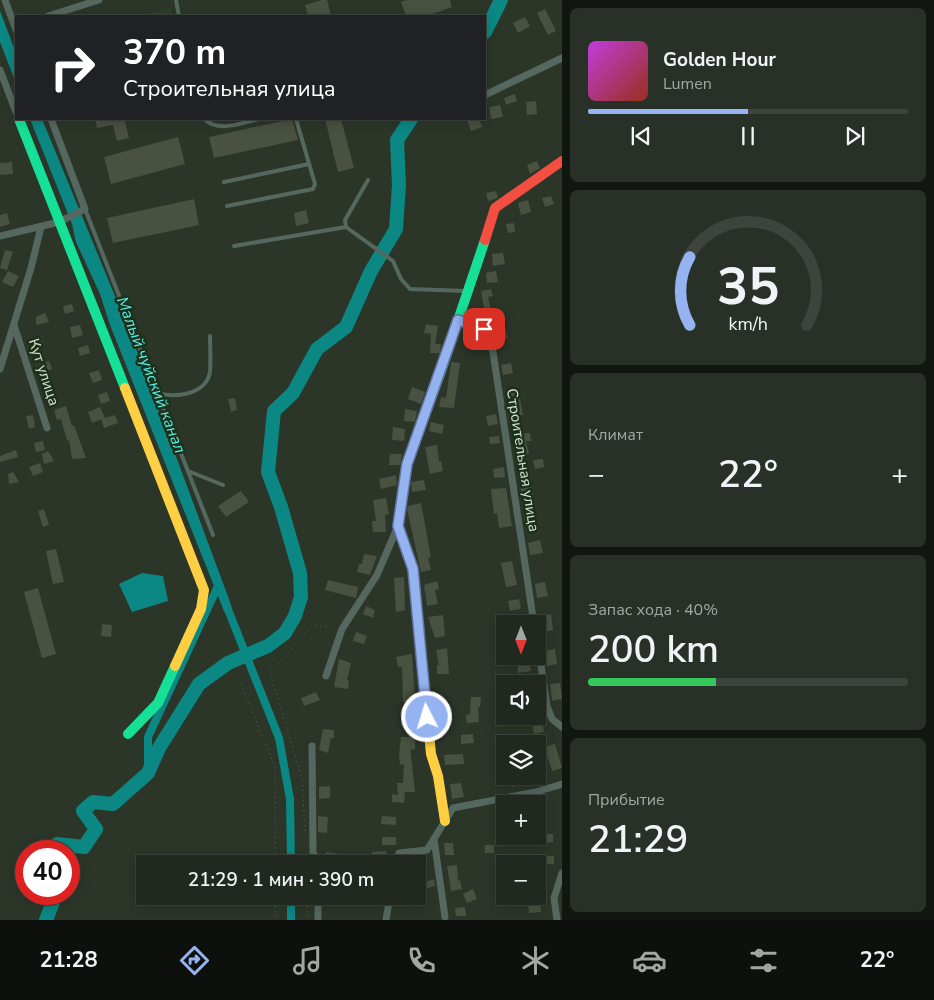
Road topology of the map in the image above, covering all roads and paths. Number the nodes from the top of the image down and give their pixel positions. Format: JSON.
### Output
{"nodes":[{"id":1,"x":5,"y":0,"type":"edge"},
{"id":2,"x":99,"y":0,"type":"edge"},
{"id":3,"x":176,"y":0,"type":"edge"},
{"id":4,"x":51,"y":15,"type":"edge"},
{"id":5,"x":179,"y":15,"type":"edge"},
{"id":6,"x":15,"y":25,"type":"edge"},
{"id":7,"x":562,"y":58,"type":"edge"},
{"id":8,"x":0,"y":70,"type":"edge"},
{"id":9,"x":486,"y":95,"type":"edge"},
{"id":10,"x":15,"y":109,"type":"edge"},
{"id":11,"x":19,"y":120,"type":"edge"},
{"id":12,"x":50,"y":120,"type":"edge"},
{"id":13,"x":205,"y":120,"type":"edge"},
{"id":14,"x":254,"y":120,"type":"edge"},
{"id":15,"x":296,"y":120,"type":"edge"},
{"id":16,"x":562,"y":161,"type":"edge"},
{"id":17,"x":309,"y":164,"type":"junction"},
{"id":18,"x":368,"y":180,"type":"dead end"},
{"id":19,"x":224,"y":182,"type":"dead end"},
{"id":20,"x":228,"y":206,"type":"dead end"},
{"id":21,"x":84,"y":210,"type":"junction"},
{"id":22,"x":59,"y":222,"type":"junction"},
{"id":23,"x":41,"y":227,"type":"junction"},
{"id":24,"x":346,"y":227,"type":"junction"},
{"id":25,"x":0,"y":236,"type":"edge"},
{"id":26,"x":234,"y":246,"type":"dead end"},
{"id":27,"x":468,"y":291,"type":"junction"},
{"id":28,"x":458,"y":320,"type":"junction"},
{"id":29,"x":14,"y":325,"type":"junction"},
{"id":30,"x":210,"y":336,"type":"dead end"},
{"id":31,"x":0,"y":369,"type":"edge"},
{"id":32,"x":158,"y":393,"type":"junction"},
{"id":33,"x":47,"y":428,"type":"dead end"},
{"id":34,"x":188,"y":471,"type":"junction"},
{"id":35,"x":223,"y":485,"type":"dead end"},
{"id":36,"x":398,"y":526,"type":"junction"},
{"id":37,"x":213,"y":535,"type":"dead end"},
{"id":38,"x":533,"y":615,"type":"edge"},
{"id":39,"x":342,"y":629,"type":"junction"},
{"id":40,"x":541,"y":665,"type":"edge"},
{"id":41,"x":326,"y":676,"type":"dead end"},
{"id":42,"x":241,"y":684,"type":"dead end"},
{"id":43,"x":562,"y":726,"type":"edge"},
{"id":44,"x":128,"y":734,"type":"dead end"},
{"id":45,"x":312,"y":746,"type":"dead end"},
{"id":46,"x":562,"y":784,"type":"edge"},
{"id":47,"x":445,"y":821,"type":"junction"},
{"id":48,"x":305,"y":832,"type":"dead end"},
{"id":49,"x":434,"y":839,"type":"junction"},
{"id":50,"x":306,"y":850,"type":"dead end"},
{"id":51,"x":275,"y":855,"type":"edge"},
{"id":52,"x":306,"y":855,"type":"edge"},
{"id":53,"x":314,"y":855,"type":"edge"},
{"id":54,"x":398,"y":855,"type":"edge"},
{"id":55,"x":562,"y":873,"type":"edge"},
{"id":56,"x":275,"y":905,"type":"edge"},
{"id":57,"x":307,"y":905,"type":"edge"},
{"id":58,"x":318,"y":905,"type":"edge"},
{"id":59,"x":388,"y":905,"type":"edge"},
{"id":60,"x":445,"y":917,"type":"dead end"},
{"id":61,"x":275,"y":920,"type":"edge"},
{"id":62,"x":307,"y":920,"type":"edge"},
{"id":63,"x":318,"y":920,"type":"edge"},
{"id":64,"x":386,"y":920,"type":"edge"},
{"id":65,"x":557,"y":920,"type":"edge"}],
"edges":[{"from":1,"to":6,"type":"street"},
{"from":2,"to":4,"type":"street"},
{"from":3,"to":5,"type":"lane"},
{"from":7,"to":9,"type":"street"},
{"from":8,"to":10,"type":"street"},
{"from":11,"to":22,"type":"street"},
{"from":12,"to":21,"type":"street"},
{"from":13,"to":14,"type":"lane"},
{"from":15,"to":17,"type":"lane"},
{"from":16,"to":27,"type":"street"},
{"from":17,"to":19,"type":"lane"},
{"from":17,"to":20,"type":"lane"},
{"from":18,"to":24,"type":"lane"},
{"from":21,"to":22,"type":"street"},
{"from":21,"to":32,"type":"lane"},
{"from":22,"to":23,"type":"street"},
{"from":22,"to":44,"type":"street"},
{"from":23,"to":25,"type":"street"},
{"from":23,"to":29,"type":"street"},
{"from":24,"to":26,"type":"lane"},
{"from":24,"to":27,"type":"lane"},
{"from":27,"to":28,"type":"street"},
{"from":28,"to":36,"type":"street"},
{"from":28,"to":38,"type":"street","name":"Строительная улица"},
{"from":29,"to":31,"type":"street"},
{"from":29,"to":33,"type":"street","name":"Кут улица"},
{"from":30,"to":32,"type":"lane"},
{"from":32,"to":34,"type":"lane"},
{"from":34,"to":35,"type":"lane"},
{"from":34,"to":37,"type":"lane"},
{"from":36,"to":39,"type":"street"},
{"from":36,"to":47,"type":"street"},
{"from":39,"to":41,"type":"street"},
{"from":39,"to":48,"type":"path"},
{"from":40,"to":43,"type":"street"},
{"from":42,"to":51,"type":"path"},
{"from":45,"to":53,"type":"street"},
{"from":46,"to":47,"type":"street"},
{"from":47,"to":49,"type":"street"},
{"from":49,"to":54,"type":"street"},
{"from":49,"to":60,"type":"street"},
{"from":50,"to":52,"type":"path"},
{"from":55,"to":65,"type":"street"},
{"from":56,"to":61,"type":"path"},
{"from":57,"to":62,"type":"path"},
{"from":58,"to":63,"type":"street"},
{"from":59,"to":64,"type":"street"}]}
